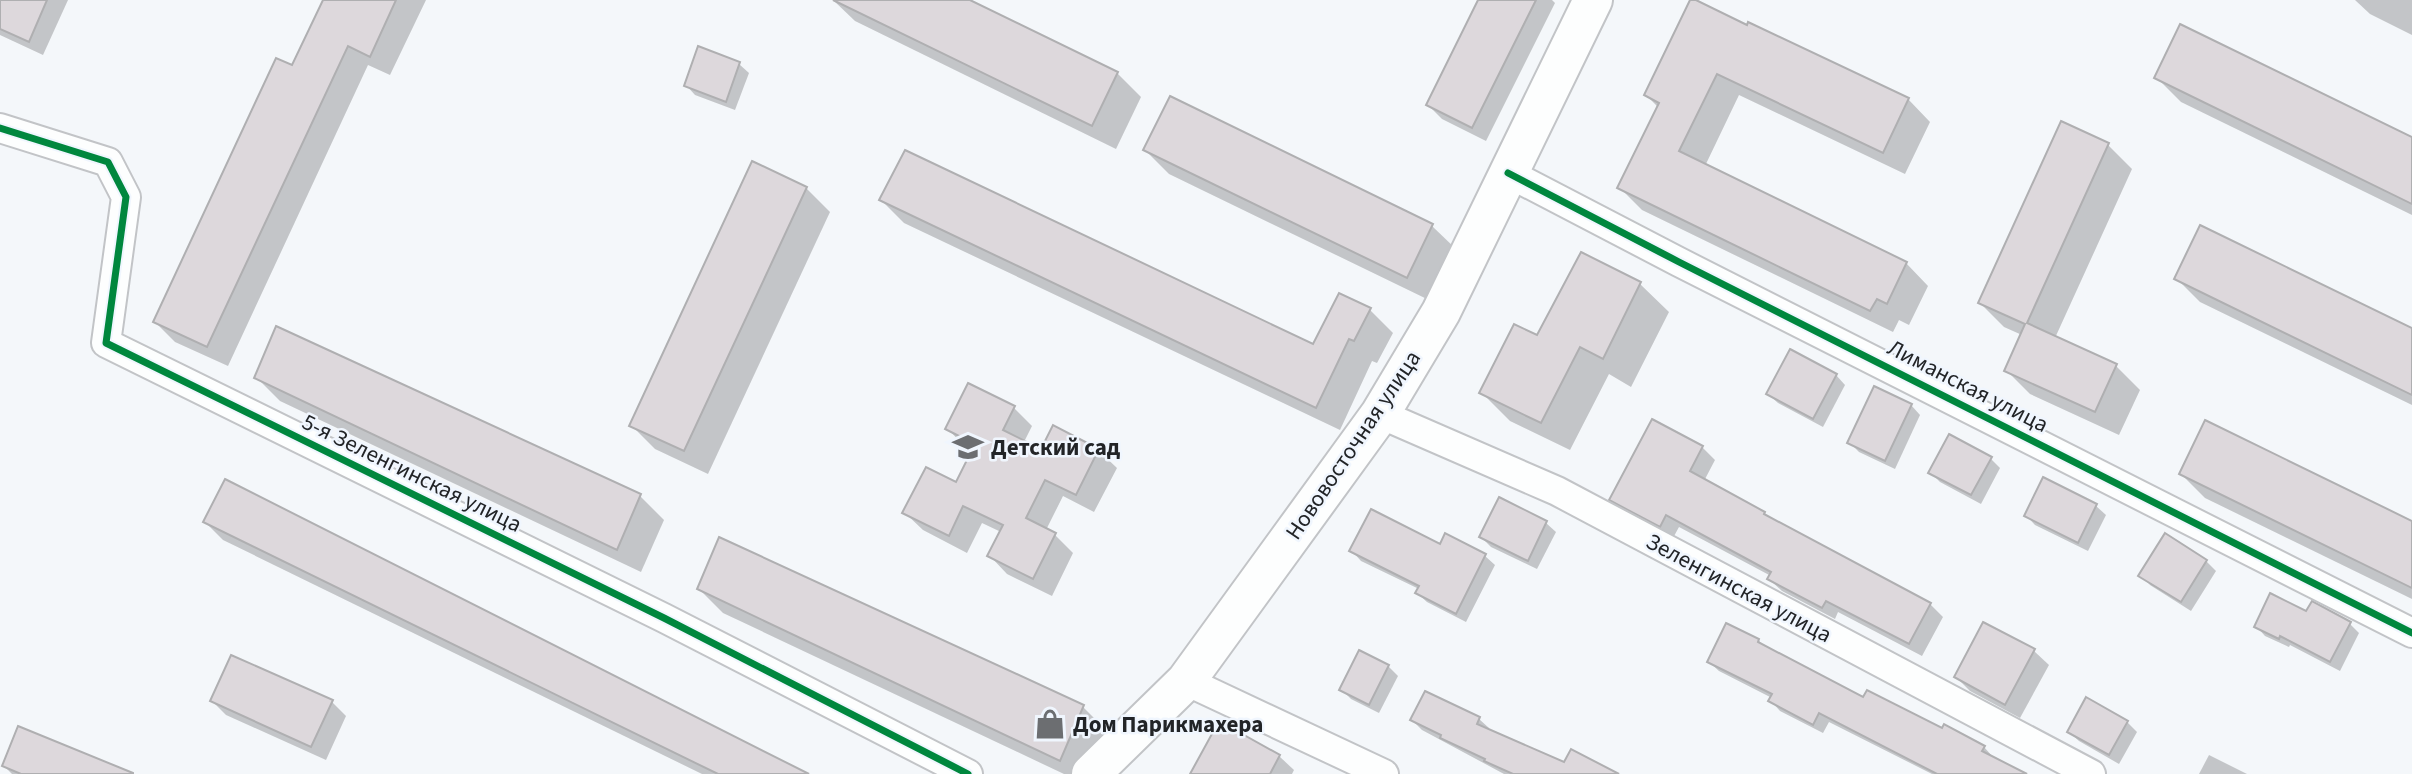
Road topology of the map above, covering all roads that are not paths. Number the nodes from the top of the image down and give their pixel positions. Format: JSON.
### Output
{"nodes":[{"id":1,"x":1592,"y":0,"type":"edge"},
{"id":2,"x":0,"y":128,"type":"edge"},
{"id":3,"x":1508,"y":173,"type":"junction"},
{"id":4,"x":1380,"y":414,"type":"junction"},
{"id":5,"x":2412,"y":633,"type":"edge"},
{"id":6,"x":1186,"y":681,"type":"junction"},
{"id":7,"x":968,"y":774,"type":"edge"},
{"id":8,"x":1091,"y":774,"type":"edge"},
{"id":9,"x":1384,"y":774,"type":"edge"},
{"id":10,"x":2091,"y":774,"type":"edge"}],
"edges":[{"from":1,"to":3,"type":"main road","name":"Нововосточная улица"},
{"from":2,"to":7,"type":"street","name":"5-я Зеленгинская улица"},
{"from":3,"to":4,"type":"main road","name":"Нововосточная улица"},
{"from":3,"to":5,"type":"street","name":"Лиманская улица"},
{"from":4,"to":6,"type":"main road","name":"Нововосточная улица"},
{"from":4,"to":10,"type":"street","name":"Зеленгинская улица"},
{"from":6,"to":8,"type":"main road","name":"Нововосточная улица"},
{"from":6,"to":9,"type":"street"}]}
